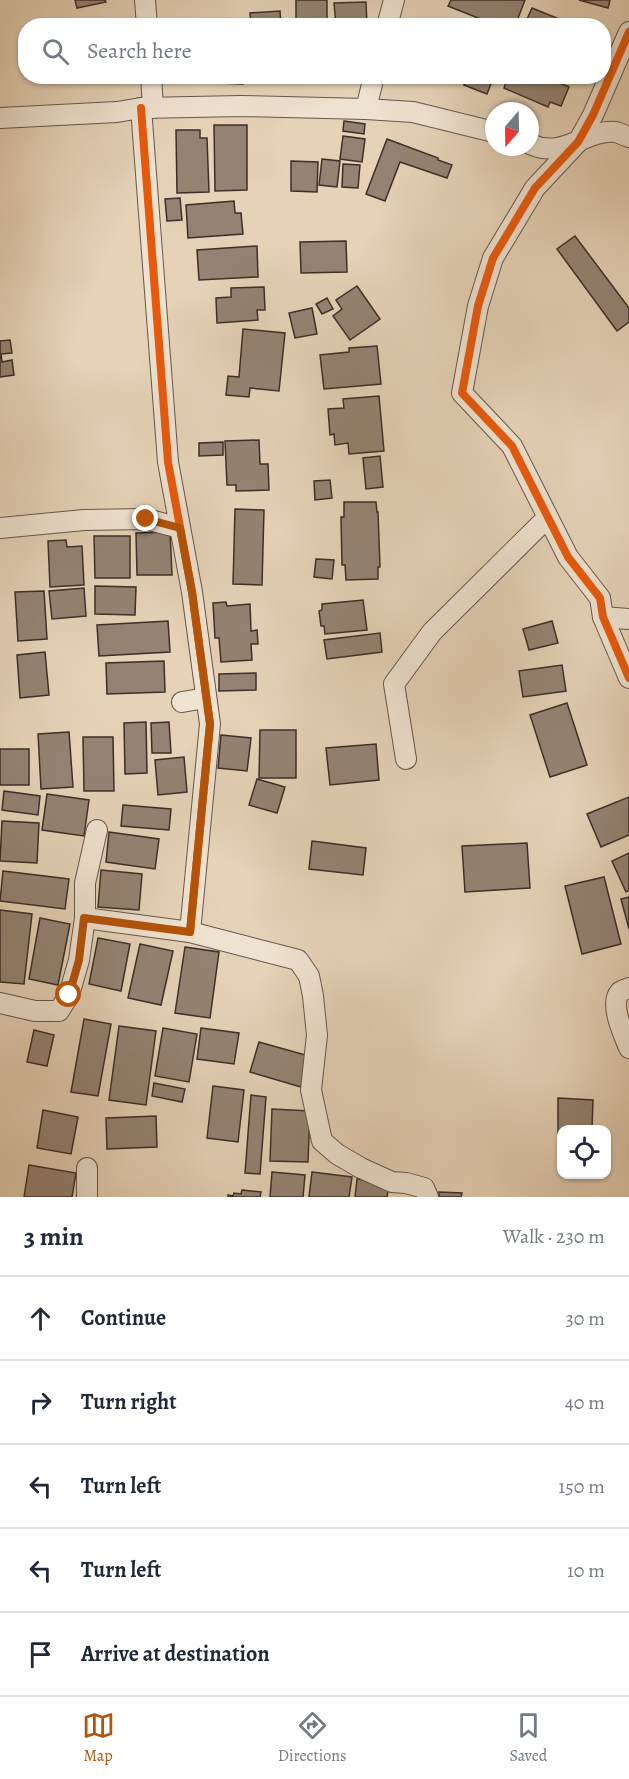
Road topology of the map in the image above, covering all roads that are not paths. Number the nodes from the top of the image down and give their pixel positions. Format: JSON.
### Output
{"nodes":[{"id":1,"x":145,"y":0,"type":"edge"},
{"id":2,"x":394,"y":0,"type":"edge"},
{"id":3,"x":146,"y":18,"type":"edge"},
{"id":4,"x":389,"y":18,"type":"edge"},
{"id":5,"x":629,"y":32,"type":"edge"},
{"id":6,"x":611,"y":74,"type":"edge"},
{"id":7,"x":150,"y":84,"type":"edge"},
{"id":8,"x":372,"y":84,"type":"edge"},
{"id":9,"x":606,"y":84,"type":"edge"},
{"id":10,"x":147,"y":108,"type":"junction"},
{"id":11,"x":366,"y":109,"type":"junction"},
{"id":12,"x":0,"y":118,"type":"edge"},
{"id":13,"x":485,"y":130,"type":"edge"},
{"id":14,"x":629,"y":137,"type":"edge"},
{"id":15,"x":578,"y":142,"type":"junction"},
{"id":16,"x":539,"y":146,"type":"edge"},
{"id":17,"x":548,"y":518,"type":"junction"},
{"id":18,"x":0,"y":528,"type":"edge"},
{"id":19,"x":180,"y":528,"type":"junction"},
{"id":20,"x":603,"y":617,"type":"junction"},
{"id":21,"x":629,"y":619,"type":"edge"},
{"id":22,"x":629,"y":678,"type":"edge"},
{"id":23,"x":206,"y":699,"type":"junction"},
{"id":24,"x":182,"y":702,"type":"dead end"},
{"id":25,"x":406,"y":759,"type":"dead end"},
{"id":26,"x":97,"y":830,"type":"dead end"},
{"id":27,"x":84,"y":918,"type":"junction"},
{"id":28,"x":190,"y":932,"type":"junction"},
{"id":29,"x":629,"y":988,"type":"edge"},
{"id":30,"x":0,"y":1004,"type":"edge"},
{"id":31,"x":629,"y":1048,"type":"edge"},
{"id":32,"x":87,"y":1168,"type":"dead end"},
{"id":33,"x":87,"y":1197,"type":"edge"},
{"id":34,"x":428,"y":1197,"type":"edge"}],
"edges":[{"from":1,"to":3,"type":"street"},
{"from":2,"to":4,"type":"street"},
{"from":5,"to":6,"type":"street"},
{"from":7,"to":10,"type":"street"},
{"from":8,"to":11,"type":"street"},
{"from":9,"to":15,"type":"street"},
{"from":10,"to":11,"type":"street"},
{"from":10,"to":12,"type":"street"},
{"from":10,"to":19,"type":"street"},
{"from":11,"to":13,"type":"street"},
{"from":14,"to":15,"type":"street"},
{"from":15,"to":16,"type":"street"},
{"from":15,"to":17,"type":"street"},
{"from":17,"to":20,"type":"street"},
{"from":17,"to":25,"type":"street"},
{"from":18,"to":19,"type":"street"},
{"from":19,"to":23,"type":"street"},
{"from":20,"to":21,"type":"street"},
{"from":20,"to":22,"type":"street"},
{"from":23,"to":24,"type":"street"},
{"from":23,"to":28,"type":"street"},
{"from":26,"to":27,"type":"street"},
{"from":27,"to":28,"type":"street"},
{"from":27,"to":30,"type":"street"},
{"from":28,"to":34,"type":"street"},
{"from":29,"to":31,"type":"street"},
{"from":32,"to":33,"type":"street"}]}
